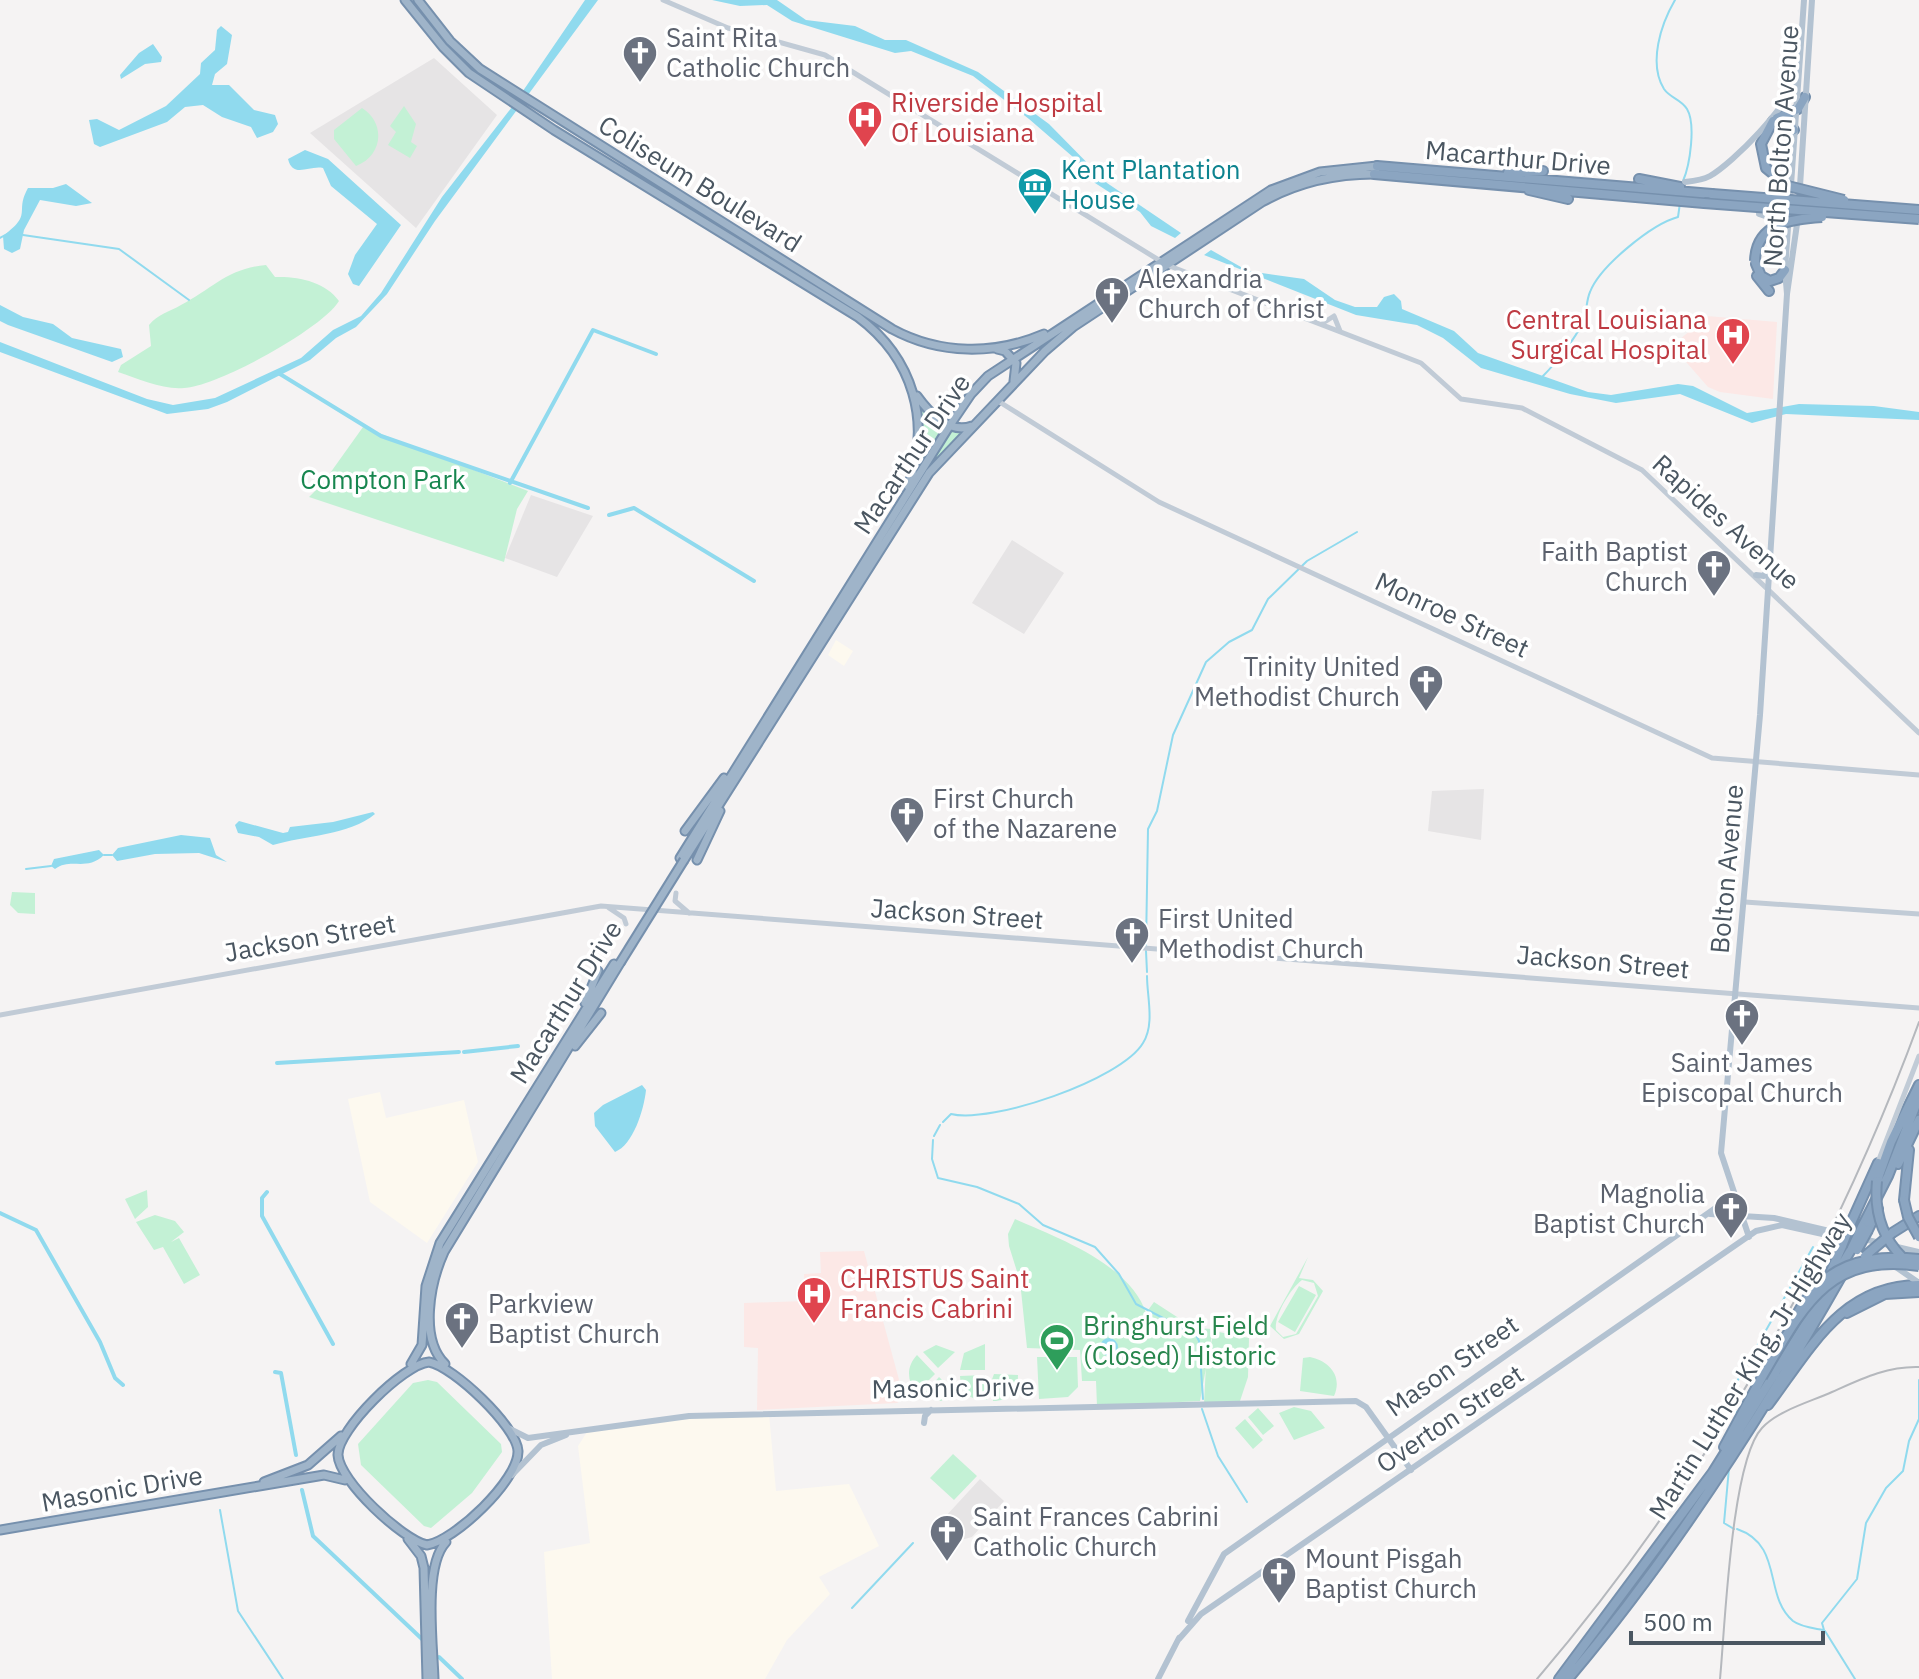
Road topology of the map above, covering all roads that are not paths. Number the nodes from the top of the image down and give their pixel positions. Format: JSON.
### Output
{"nodes":[{"id":1,"x":405,"y":0,"type":"edge"},
{"id":2,"x":418,"y":0,"type":"edge"},
{"id":3,"x":663,"y":0,"type":"edge"},
{"id":4,"x":1804,"y":0,"type":"edge"},
{"id":5,"x":1812,"y":0,"type":"edge"},
{"id":6,"x":424,"y":9,"type":"junction"},
{"id":7,"x":416,"y":15,"type":"junction"},
{"id":8,"x":450,"y":41,"type":"junction"},
{"id":9,"x":443,"y":47,"type":"junction"},
{"id":10,"x":1799,"y":49,"type":"junction"},
{"id":11,"x":491,"y":77,"type":"junction"},
{"id":12,"x":486,"y":85,"type":"junction"},
{"id":13,"x":1805,"y":97,"type":"junction"},
{"id":14,"x":1796,"y":111,"type":"junction"},
{"id":15,"x":559,"y":120,"type":"junction"},
{"id":16,"x":1773,"y":121,"type":"junction"},
{"id":17,"x":554,"y":130,"type":"junction"},
{"id":18,"x":1794,"y":130,"type":"junction"},
{"id":19,"x":1375,"y":170,"type":"junction"},
{"id":20,"x":1543,"y":171,"type":"dead end"},
{"id":21,"x":1478,"y":175,"type":"junction"},
{"id":22,"x":1639,"y":179,"type":"dead end"},
{"id":23,"x":1685,"y":182,"type":"dead end"},
{"id":24,"x":1501,"y":183,"type":"junction"},
{"id":25,"x":1707,"y":197,"type":"junction"},
{"id":26,"x":1568,"y":199,"type":"dead end"},
{"id":27,"x":1872,"y":206,"type":"junction"},
{"id":28,"x":1919,"y":210,"type":"edge"},
{"id":29,"x":1759,"y":214,"type":"dead end"},
{"id":30,"x":1877,"y":216,"type":"junction"},
{"id":31,"x":1919,"y":219,"type":"edge"},
{"id":32,"x":1788,"y":236,"type":"junction"},
{"id":33,"x":754,"y":241,"type":"junction"},
{"id":34,"x":750,"y":250,"type":"junction"},
{"id":35,"x":1756,"y":262,"type":"junction"},
{"id":36,"x":1163,"y":263,"type":"junction"},
{"id":37,"x":1785,"y":270,"type":"junction"},
{"id":38,"x":1127,"y":286,"type":"junction"},
{"id":39,"x":1769,"y":291,"type":"dead end"},
{"id":40,"x":1787,"y":294,"type":"junction"},
{"id":41,"x":843,"y":304,"type":"junction"},
{"id":42,"x":1074,"y":318,"type":"junction"},
{"id":43,"x":1320,"y":324,"type":"junction"},
{"id":44,"x":1340,"y":331,"type":"junction"},
{"id":45,"x":990,"y":348,"type":"junction"},
{"id":46,"x":1013,"y":359,"type":"junction"},
{"id":47,"x":1011,"y":386,"type":"junction"},
{"id":48,"x":912,"y":388,"type":"junction"},
{"id":49,"x":998,"y":401,"type":"junction"},
{"id":50,"x":976,"y":424,"type":"junction"},
{"id":51,"x":950,"y":425,"type":"junction"},
{"id":52,"x":898,"y":510,"type":"junction"},
{"id":53,"x":1771,"y":565,"type":"junction"},
{"id":54,"x":1756,"y":575,"type":"junction"},
{"id":55,"x":1769,"y":587,"type":"junction"},
{"id":56,"x":814,"y":649,"type":"junction"},
{"id":57,"x":1919,"y":733,"type":"edge"},
{"id":58,"x":745,"y":751,"type":"junction"},
{"id":59,"x":1755,"y":764,"type":"junction"},
{"id":60,"x":1919,"y":775,"type":"edge"},
{"id":61,"x":738,"y":777,"type":"junction"},
{"id":62,"x":685,"y":831,"type":"dead end"},
{"id":63,"x":682,"y":859,"type":"junction"},
{"id":64,"x":697,"y":860,"type":"dead end"},
{"id":65,"x":676,"y":893,"type":"dead end"},
{"id":66,"x":1745,"y":902,"type":"junction"},
{"id":67,"x":608,"y":907,"type":"junction"},
{"id":68,"x":690,"y":914,"type":"junction"},
{"id":69,"x":1919,"y":914,"type":"edge"},
{"id":70,"x":626,"y":924,"type":"dead end"},
{"id":71,"x":618,"y":962,"type":"junction"},
{"id":72,"x":598,"y":971,"type":"dead end"},
{"id":73,"x":1737,"y":993,"type":"junction"},
{"id":74,"x":1919,"y":1008,"type":"edge"},
{"id":75,"x":601,"y":1013,"type":"dead end"},
{"id":76,"x":0,"y":1015,"type":"edge"},
{"id":77,"x":581,"y":1015,"type":"junction"},
{"id":78,"x":1919,"y":1056,"type":"edge"},
{"id":79,"x":558,"y":1066,"type":"junction"},
{"id":80,"x":1919,"y":1085,"type":"edge"},
{"id":81,"x":1919,"y":1097,"type":"edge"},
{"id":82,"x":1919,"y":1120,"type":"edge"},
{"id":83,"x":1878,"y":1162,"type":"joint"},
{"id":84,"x":1890,"y":1177,"type":"junction"},
{"id":85,"x":1734,"y":1195,"type":"junction"},
{"id":86,"x":1707,"y":1215,"type":"junction"},
{"id":87,"x":1741,"y":1216,"type":"junction"},
{"id":88,"x":1919,"y":1216,"type":"edge"},
{"id":89,"x":1749,"y":1237,"type":"junction"},
{"id":90,"x":1919,"y":1237,"type":"edge"},
{"id":91,"x":1850,"y":1248,"type":"junction"},
{"id":92,"x":1919,"y":1252,"type":"edge"},
{"id":93,"x":1919,"y":1259,"type":"edge"},
{"id":94,"x":1919,"y":1268,"type":"edge"},
{"id":95,"x":1919,"y":1284,"type":"edge"},
{"id":96,"x":1919,"y":1292,"type":"edge"},
{"id":97,"x":1815,"y":1314,"type":"junction"},
{"id":98,"x":1830,"y":1324,"type":"junction"},
{"id":99,"x":1772,"y":1360,"type":"junction"},
{"id":100,"x":407,"y":1369,"type":"junction"},
{"id":101,"x":452,"y":1371,"type":"junction"},
{"id":102,"x":933,"y":1409,"type":"junction"},
{"id":103,"x":924,"y":1423,"type":"dead end"},
{"id":104,"x":508,"y":1428,"type":"junction"},
{"id":105,"x":589,"y":1429,"type":"junction"},
{"id":106,"x":344,"y":1433,"type":"junction"},
{"id":107,"x":1387,"y":1436,"type":"junction"},
{"id":108,"x":1742,"y":1437,"type":"junction"},
{"id":109,"x":1411,"y":1470,"type":"junction"},
{"id":110,"x":511,"y":1475,"type":"junction"},
{"id":111,"x":351,"y":1483,"type":"junction"},
{"id":112,"x":250,"y":1487,"type":"junction"},
{"id":113,"x":1696,"y":1496,"type":"junction"},
{"id":114,"x":0,"y":1530,"type":"edge"},
{"id":115,"x":454,"y":1535,"type":"junction"},
{"id":116,"x":406,"y":1537,"type":"junction"},
{"id":117,"x":425,"y":1588,"type":"junction"},
{"id":118,"x":433,"y":1604,"type":"junction"},
{"id":119,"x":1179,"y":1639,"type":"junction"},
{"id":120,"x":1570,"y":1677,"type":"edge"},
{"id":121,"x":427,"y":1679,"type":"edge"},
{"id":122,"x":434,"y":1679,"type":"edge"},
{"id":123,"x":1158,"y":1679,"type":"edge"},
{"id":124,"x":1559,"y":1679,"type":"edge"}],
"edges":[{"from":1,"to":7,"type":"highway","name":"Coliseum Boulevard"},
{"from":2,"to":6,"type":"highway","name":"Coliseum Boulevard"},
{"from":3,"to":36,"type":"main road","name":"Rapides Avenue"},
{"from":4,"to":10,"type":"main road","name":"North Bolton Avenue"},
{"from":5,"to":13,"type":"main road","name":"North Bolton Avenue"},
{"from":6,"to":7,"type":"highway"},
{"from":6,"to":8,"type":"highway","name":"Coliseum Boulevard"},
{"from":7,"to":9,"type":"highway","name":"Coliseum Boulevard"},
{"from":8,"to":9,"type":"highway"},
{"from":8,"to":11,"type":"highway","name":"Coliseum Boulevard"},
{"from":9,"to":12,"type":"highway","name":"Coliseum Boulevard"},
{"from":10,"to":14,"type":"main road","name":"North Bolton Avenue"},
{"from":10,"to":23,"type":"main road"},
{"from":11,"to":12,"type":"highway"},
{"from":11,"to":15,"type":"highway","name":"Coliseum Boulevard"},
{"from":12,"to":17,"type":"highway","name":"Coliseum Boulevard"},
{"from":13,"to":14,"type":"highway"},
{"from":13,"to":40,"type":"main road","name":"North Bolton Avenue"},
{"from":14,"to":16,"type":"highway"},
{"from":14,"to":18,"type":"main road","name":"North Bolton Avenue"},
{"from":15,"to":17,"type":"highway"},
{"from":15,"to":33,"type":"highway","name":"Coliseum Boulevard"},
{"from":16,"to":18,"type":"highway"},
{"from":16,"to":27,"type":"highway","bridge":true},
{"from":17,"to":34,"type":"highway","name":"Coliseum Boulevard"},
{"from":18,"to":32,"type":"main road","name":"North Bolton Avenue"},
{"from":19,"to":21,"type":"highway","name":"Macarthur Drive"},
{"from":19,"to":24,"type":"highway","name":"Macarthur Drive"},
{"from":19,"to":36,"type":"highway","name":"Macarthur Drive"},
{"from":20,"to":21,"type":"highway"},
{"from":21,"to":25,"type":"highway","name":"Macarthur Drive"},
{"from":22,"to":25,"type":"highway"},
{"from":24,"to":25,"type":"highway","name":"Macarthur Drive"},
{"from":24,"to":26,"type":"highway"},
{"from":25,"to":27,"type":"highway","name":"Macarthur Drive","bridge":true},
{"from":25,"to":30,"type":"highway","name":"Macarthur Drive","bridge":true},
{"from":27,"to":28,"type":"highway","name":"Macarthur Drive","bridge":true},
{"from":29,"to":32,"type":"main road"},
{"from":30,"to":31,"type":"highway","name":"Macarthur Drive","bridge":true},
{"from":30,"to":35,"type":"highway","bridge":true},
{"from":32,"to":37,"type":"main road","name":"North Bolton Avenue"},
{"from":33,"to":34,"type":"highway"},
{"from":33,"to":41,"type":"highway","name":"Coliseum Boulevard"},
{"from":34,"to":41,"type":"highway","name":"Coliseum Boulevard"},
{"from":35,"to":37,"type":"highway"},
{"from":35,"to":39,"type":"highway"},
{"from":36,"to":38,"type":"highway","name":"Macarthur Drive"},
{"from":36,"to":43,"type":"main road","name":"Rapides Avenue"},
{"from":37,"to":40,"type":"main road","name":"North Bolton Avenue"},
{"from":38,"to":42,"type":"highway","name":"Macarthur Drive"},
{"from":38,"to":47,"type":"highway","name":"Macarthur Drive"},
{"from":40,"to":53,"type":"main road","name":"North Bolton Avenue"},
{"from":41,"to":45,"type":"highway"},
{"from":41,"to":48,"type":"highway","name":"Coliseum Boulevard"},
{"from":42,"to":45,"type":"highway"},
{"from":42,"to":46,"type":"highway","name":"Macarthur Drive"},
{"from":43,"to":44,"type":"main road","name":"Rapides Avenue"},
{"from":43,"to":44,"type":"main road"},
{"from":44,"to":54,"type":"main road","name":"Rapides Avenue"},
{"from":45,"to":46,"type":"highway"},
{"from":46,"to":47,"type":"highway"},
{"from":46,"to":51,"type":"highway","name":"Macarthur Drive"},
{"from":47,"to":49,"type":"highway","name":"Macarthur Drive"},
{"from":48,"to":51,"type":"highway"},
{"from":48,"to":52,"type":"highway"},
{"from":49,"to":50,"type":"highway","name":"Macarthur Drive"},
{"from":49,"to":59,"type":"main road","name":"Monroe Street"},
{"from":50,"to":51,"type":"highway"},
{"from":50,"to":56,"type":"highway","name":"Macarthur Drive"},
{"from":51,"to":52,"type":"highway","name":"Macarthur Drive"},
{"from":52,"to":56,"type":"highway","name":"Macarthur Drive"},
{"from":53,"to":54,"type":"main road"},
{"from":53,"to":55,"type":"main road","name":"North Bolton Avenue"},
{"from":54,"to":55,"type":"main road","name":"Rapides Avenue"},
{"from":55,"to":57,"type":"main road","name":"Rapides Avenue"},
{"from":55,"to":59,"type":"main road","name":"Bolton Avenue"},
{"from":56,"to":58,"type":"highway","name":"Macarthur Drive"},
{"from":56,"to":61,"type":"highway","name":"Macarthur Drive"},
{"from":58,"to":62,"type":"highway"},
{"from":58,"to":63,"type":"highway","name":"Macarthur Drive"},
{"from":59,"to":60,"type":"main road","name":"Monroe Street"},
{"from":59,"to":66,"type":"main road","name":"Bolton Avenue"},
{"from":61,"to":63,"type":"highway","name":"Macarthur Drive"},
{"from":61,"to":64,"type":"highway"},
{"from":63,"to":71,"type":"highway","name":"Macarthur Drive","bridge":true},
{"from":65,"to":68,"type":"main road"},
{"from":66,"to":69,"type":"main road"},
{"from":66,"to":73,"type":"main road","name":"Bolton Avenue"},
{"from":67,"to":68,"type":"main road","name":"Jackson Street"},
{"from":67,"to":70,"type":"main road"},
{"from":67,"to":76,"type":"main road","name":"Jackson Street"},
{"from":68,"to":73,"type":"main road","name":"Jackson Street"},
{"from":71,"to":77,"type":"highway","name":"Macarthur Drive"},
{"from":71,"to":79,"type":"highway","name":"Macarthur Drive"},
{"from":72,"to":77,"type":"highway"},
{"from":73,"to":74,"type":"main road","name":"Jackson Street"},
{"from":73,"to":85,"type":"main road","name":"Bolton Avenue"},
{"from":75,"to":79,"type":"highway"},
{"from":77,"to":100,"type":"highway","name":"Macarthur Drive"},
{"from":78,"to":83,"type":"main road"},
{"from":79,"to":101,"type":"highway","name":"Macarthur Drive"},
{"from":80,"to":94,"type":"highway","bridge":true},
{"from":81,"to":84,"type":"highway","name":"Martin Luther King, Jr Highway"},
{"from":82,"to":84,"type":"highway","name":"Martin Luther King, Jr Highway"},
{"from":82,"to":90,"type":"highway","bridge":true},
{"from":83,"to":91,"type":"highway","bridge":true},
{"from":84,"to":91,"type":"highway","name":"Martin Luther King, Jr Highway","bridge":true},
{"from":85,"to":86,"type":"main road","name":"Mason Street"},
{"from":85,"to":87,"type":"main road"},
{"from":86,"to":87,"type":"main road"},
{"from":86,"to":107,"type":"main road","name":"Mason Street"},
{"from":87,"to":89,"type":"main road"},
{"from":87,"to":92,"type":"main road"},
{"from":88,"to":97,"type":"highway","bridge":true},
{"from":89,"to":95,"type":"main road","name":"Overton Street"},
{"from":89,"to":109,"type":"main road","name":"Overton Street"},
{"from":91,"to":97,"type":"highway","name":"Martin Luther King, Jr Highway"},
{"from":91,"to":97,"type":"highway"},
{"from":93,"to":99,"type":"highway","bridge":true},
{"from":94,"to":99,"type":"highway","bridge":true},
{"from":95,"to":98,"type":"highway"},
{"from":96,"to":98,"type":"highway"},
{"from":97,"to":108,"type":"highway","name":"Martin Luther King, Jr Highway"},
{"from":98,"to":108,"type":"highway"},
{"from":99,"to":113,"type":"highway","bridge":true},
{"from":100,"to":101,"type":"highway"},
{"from":100,"to":106,"type":"highway"},
{"from":101,"to":104,"type":"highway"},
{"from":102,"to":103,"type":"main road"},
{"from":102,"to":105,"type":"main road","name":"Masonic Drive"},
{"from":102,"to":107,"type":"main road","name":"Masonic Drive"},
{"from":104,"to":105,"type":"main road","name":"Masonic Drive"},
{"from":104,"to":110,"type":"highway"},
{"from":105,"to":110,"type":"main road","name":"Masonic Drive"},
{"from":106,"to":111,"type":"highway"},
{"from":106,"to":112,"type":"highway","name":"Masonic Drive"},
{"from":107,"to":109,"type":"main road"},
{"from":107,"to":119,"type":"main road","name":"Mason Street"},
{"from":108,"to":113,"type":"highway","name":"Martin Luther King, Jr Highway"},
{"from":108,"to":120,"type":"highway","name":"Martin Luther King, Jr Highway"},
{"from":109,"to":119,"type":"main road","name":"Overton Street"},
{"from":110,"to":115,"type":"highway"},
{"from":111,"to":112,"type":"highway","name":"Masonic Drive"},
{"from":111,"to":116,"type":"highway"},
{"from":112,"to":114,"type":"highway","name":"Masonic Drive"},
{"from":113,"to":124,"type":"highway","name":"Martin Luther King, Jr Highway"},
{"from":115,"to":116,"type":"highway"},
{"from":115,"to":118,"type":"highway"},
{"from":116,"to":117,"type":"highway"},
{"from":117,"to":118,"type":"highway"},
{"from":117,"to":121,"type":"highway"},
{"from":118,"to":122,"type":"highway"},
{"from":119,"to":123,"type":"main road"}]}
